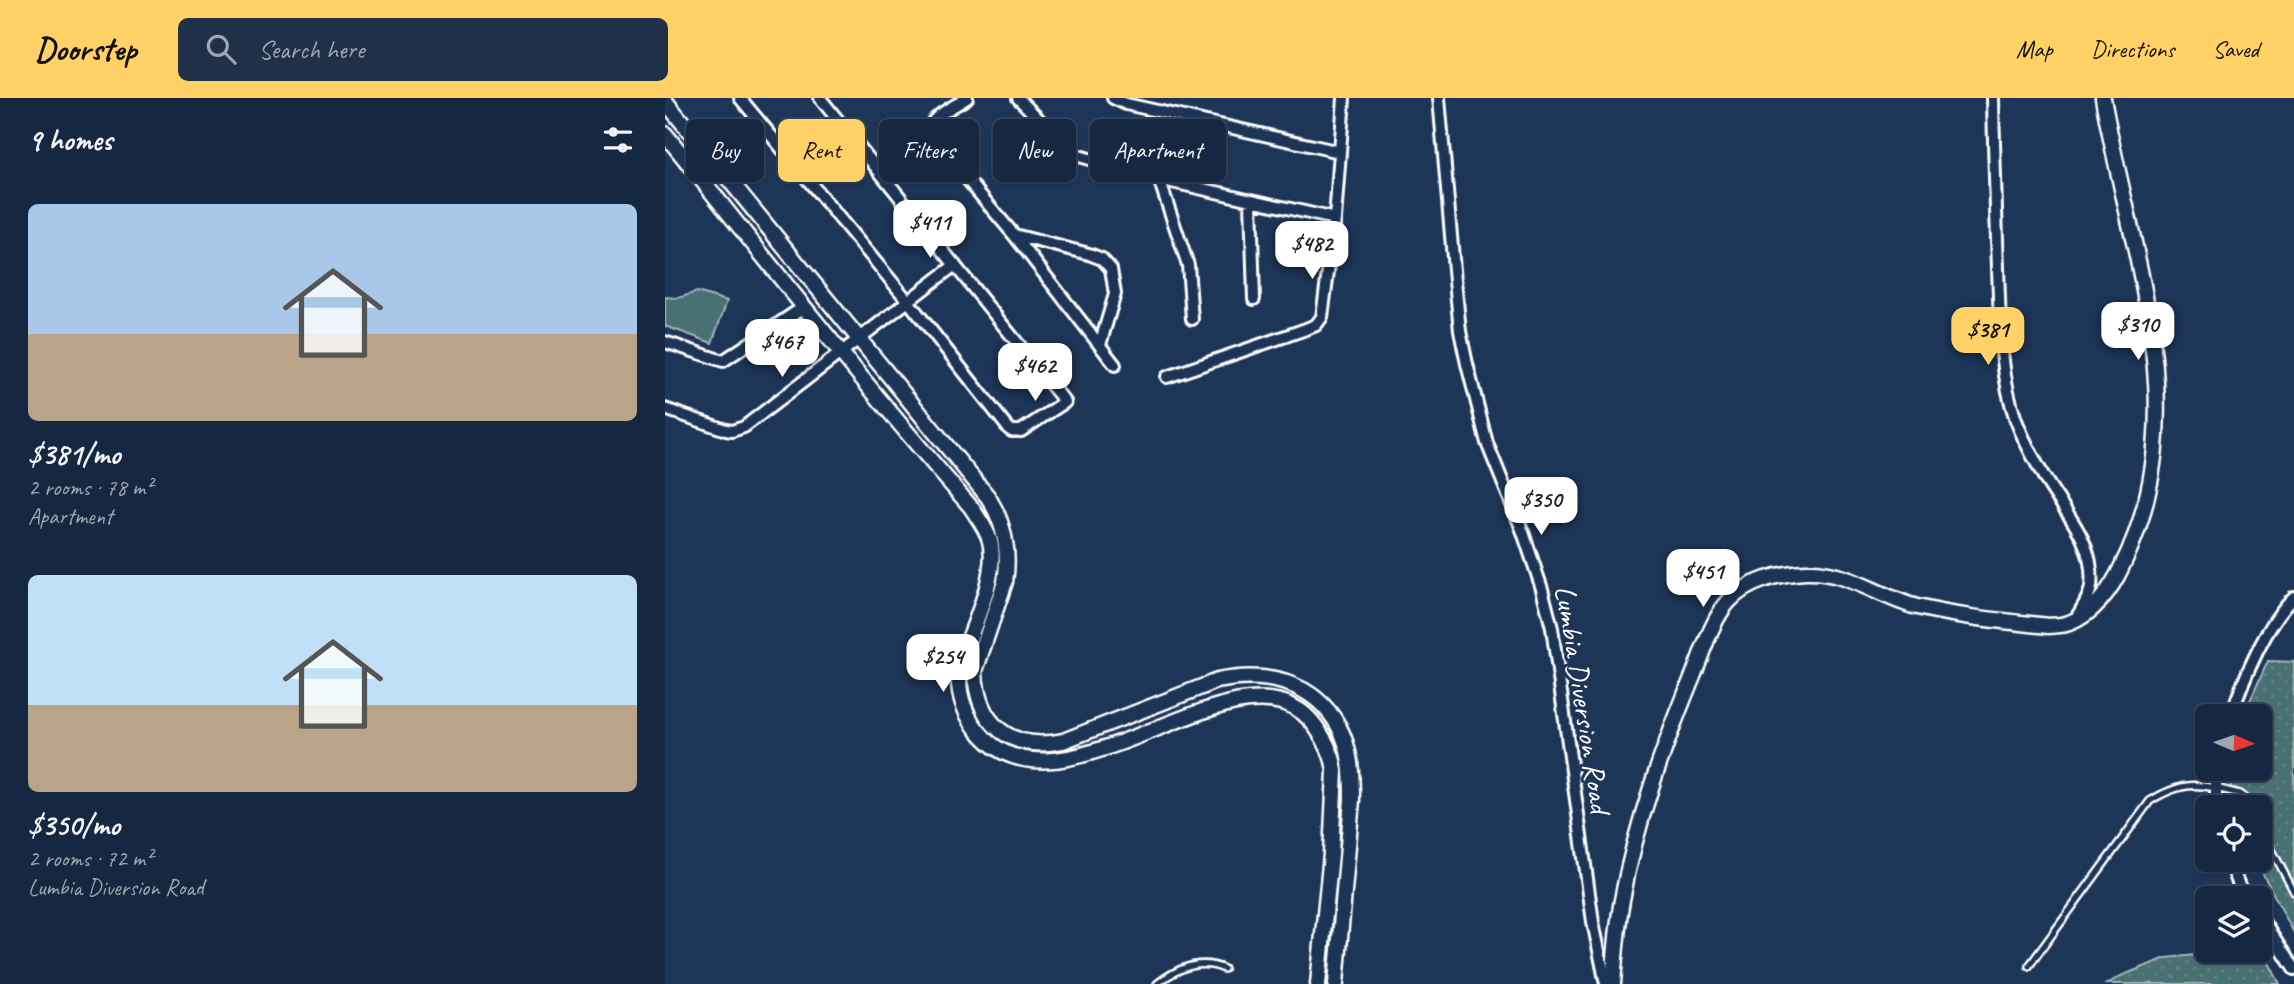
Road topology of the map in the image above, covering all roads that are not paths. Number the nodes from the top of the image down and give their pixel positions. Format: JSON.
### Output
{"nodes":[{"id":1,"x":740,"y":98,"type":"edge"},
{"id":2,"x":820,"y":98,"type":"edge"},
{"id":3,"x":967,"y":98,"type":"edge"},
{"id":4,"x":1018,"y":98,"type":"edge"},
{"id":5,"x":1114,"y":98,"type":"edge"},
{"id":6,"x":1344,"y":98,"type":"edge"},
{"id":7,"x":1439,"y":98,"type":"edge"},
{"id":8,"x":1993,"y":98,"type":"edge"},
{"id":9,"x":2103,"y":98,"type":"edge"},
{"id":10,"x":665,"y":101,"type":"edge"},
{"id":11,"x":665,"y":135,"type":"edge"},
{"id":12,"x":1340,"y":152,"type":"junction"},
{"id":13,"x":1090,"y":160,"type":"edge"},
{"id":14,"x":1160,"y":182,"type":"edge"},
{"id":15,"x":1172,"y":182,"type":"edge"},
{"id":16,"x":1251,"y":201,"type":"junction"},
{"id":17,"x":1335,"y":219,"type":"junction"},
{"id":18,"x":1014,"y":235,"type":"junction"},
{"id":19,"x":955,"y":265,"type":"junction"},
{"id":20,"x":1254,"y":299,"type":"dead end"},
{"id":21,"x":908,"y":301,"type":"junction"},
{"id":22,"x":805,"y":306,"type":"junction"},
{"id":23,"x":1192,"y":319,"type":"dead end"},
{"id":24,"x":859,"y":340,"type":"junction"},
{"id":25,"x":665,"y":342,"type":"edge"},
{"id":26,"x":1100,"y":345,"type":"junction"},
{"id":27,"x":841,"y":353,"type":"junction"},
{"id":28,"x":1115,"y":365,"type":"dead end"},
{"id":29,"x":1167,"y":377,"type":"dead end"},
{"id":30,"x":665,"y":409,"type":"edge"},
{"id":31,"x":955,"y":458,"type":"junction"},
{"id":32,"x":940,"y":472,"type":"junction"},
{"id":33,"x":2294,"y":597,"type":"edge"},
{"id":34,"x":2075,"y":620,"type":"junction"},
{"id":35,"x":2235,"y":704,"type":"edge"},
{"id":36,"x":2215,"y":781,"type":"edge"},
{"id":37,"x":2215,"y":789,"type":"junction"},
{"id":38,"x":2215,"y":795,"type":"edge"},
{"id":39,"x":2241,"y":795,"type":"edge"},
{"id":40,"x":2272,"y":850,"type":"edge"},
{"id":41,"x":2294,"y":892,"type":"edge"},
{"id":42,"x":2272,"y":935,"type":"edge"},
{"id":43,"x":2029,"y":966,"type":"dead end"},
{"id":44,"x":2294,"y":969,"type":"edge"},
{"id":45,"x":1224,"y":970,"type":"dead end"},
{"id":46,"x":1157,"y":984,"type":"edge"},
{"id":47,"x":1318,"y":984,"type":"edge"},
{"id":48,"x":1336,"y":984,"type":"edge"},
{"id":49,"x":1606,"y":984,"type":"edge"},
{"id":50,"x":1613,"y":984,"type":"edge"}],
"edges":[{"from":1,"to":21,"type":"street"},
{"from":2,"to":19,"type":"street"},
{"from":3,"to":18,"type":"street"},
{"from":4,"to":13,"type":"street"},
{"from":5,"to":12,"type":"street"},
{"from":6,"to":12,"type":"street"},
{"from":7,"to":49,"type":"street","name":"Lumbia Diversion Road"},
{"from":8,"to":34,"type":"street"},
{"from":9,"to":34,"type":"street"},
{"from":10,"to":24,"type":"street"},
{"from":11,"to":22,"type":"street"},
{"from":12,"to":17,"type":"street"},
{"from":14,"to":23,"type":"street"},
{"from":15,"to":16,"type":"street"},
{"from":16,"to":17,"type":"street"},
{"from":16,"to":20,"type":"street"},
{"from":17,"to":29,"type":"street"},
{"from":18,"to":26,"type":"street"},
{"from":18,"to":26,"type":"street"},
{"from":19,"to":21,"type":"street"},
{"from":19,"to":21,"type":"street"},
{"from":21,"to":24,"type":"street"},
{"from":22,"to":25,"type":"street"},
{"from":22,"to":27,"type":"street"},
{"from":24,"to":27,"type":"street"},
{"from":24,"to":31,"type":"street"},
{"from":26,"to":28,"type":"street"},
{"from":27,"to":30,"type":"street"},
{"from":27,"to":32,"type":"street"},
{"from":31,"to":32,"type":"street"},
{"from":31,"to":48,"type":"street"},
{"from":32,"to":47,"type":"street"},
{"from":33,"to":35,"type":"street"},
{"from":34,"to":50,"type":"street"},
{"from":36,"to":37,"type":"street"},
{"from":37,"to":38,"type":"street"},
{"from":37,"to":39,"type":"lane"},
{"from":37,"to":43,"type":"lane"},
{"from":40,"to":41,"type":"lane"},
{"from":42,"to":44,"type":"street"},
{"from":45,"to":46,"type":"lane"}]}
